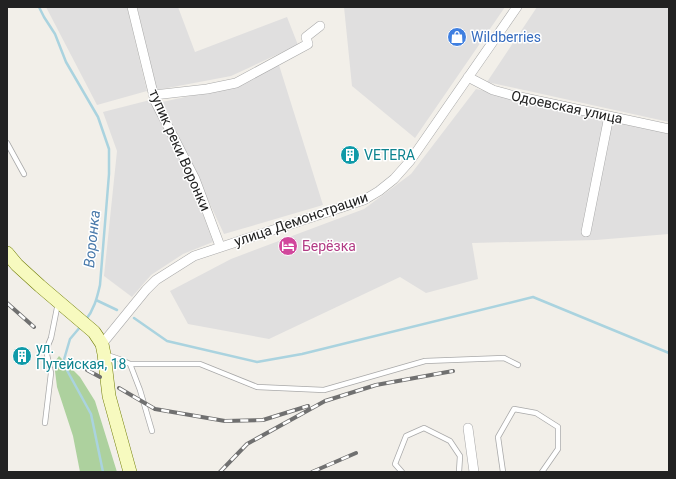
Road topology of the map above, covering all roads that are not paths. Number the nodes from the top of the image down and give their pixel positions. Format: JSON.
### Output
{"nodes":[{"id":1,"x":132,"y":7,"type":"edge"},
{"id":2,"x":517,"y":7,"type":"edge"},
{"id":3,"x":320,"y":26,"type":"dead end"},
{"id":4,"x":468,"y":77,"type":"junction"},
{"id":5,"x":154,"y":96,"type":"junction"},
{"id":6,"x":609,"y":116,"type":"junction"},
{"id":7,"x":669,"y":129,"type":"edge"},
{"id":8,"x":7,"y":143,"type":"edge"},
{"id":9,"x":24,"y":174,"type":"dead end"},
{"id":10,"x":586,"y":232,"type":"dead end"},
{"id":11,"x":220,"y":246,"type":"junction"},
{"id":12,"x":7,"y":253,"type":"edge"},
{"id":13,"x":59,"y":301,"type":"junction"},
{"id":14,"x":103,"y":349,"type":"junction"},
{"id":15,"x":130,"y":364,"type":"junction"},
{"id":16,"x":518,"y":365,"type":"dead end"},
{"id":17,"x":45,"y":423,"type":"dead end"},
{"id":18,"x":468,"y":428,"type":"dead end"},
{"id":19,"x":152,"y":431,"type":"dead end"},
{"id":20,"x":130,"y":472,"type":"edge"},
{"id":21,"x":402,"y":472,"type":"edge"},
{"id":22,"x":459,"y":472,"type":"edge"},
{"id":23,"x":474,"y":472,"type":"edge"},
{"id":24,"x":503,"y":472,"type":"edge"},
{"id":25,"x":542,"y":472,"type":"edge"}],
"edges":[{"from":1,"to":5,"type":"street","name":"тупик реки Воронки"},
{"from":2,"to":4,"type":"street","name":"улица Демонстрации"},
{"from":3,"to":5,"type":"street"},
{"from":4,"to":6,"type":"street","name":"Одоевская улица"},
{"from":4,"to":11,"type":"street","name":"улица Демонстрации"},
{"from":5,"to":11,"type":"street","name":"тупик реки Воронки"},
{"from":6,"to":7,"type":"street","name":"Одоевская улица"},
{"from":6,"to":10,"type":"street"},
{"from":8,"to":9,"type":"lane"},
{"from":11,"to":14,"type":"street","name":"улица Демонстрации"},
{"from":12,"to":13,"type":"street"},
{"from":13,"to":14,"type":"street"},
{"from":13,"to":17,"type":"lane"},
{"from":14,"to":15,"type":"lane"},
{"from":14,"to":20,"type":"street"},
{"from":15,"to":16,"type":"lane"},
{"from":15,"to":19,"type":"lane"},
{"from":18,"to":23,"type":"street"},
{"from":21,"to":22,"type":"lane"},
{"from":24,"to":25,"type":"lane"}]}
